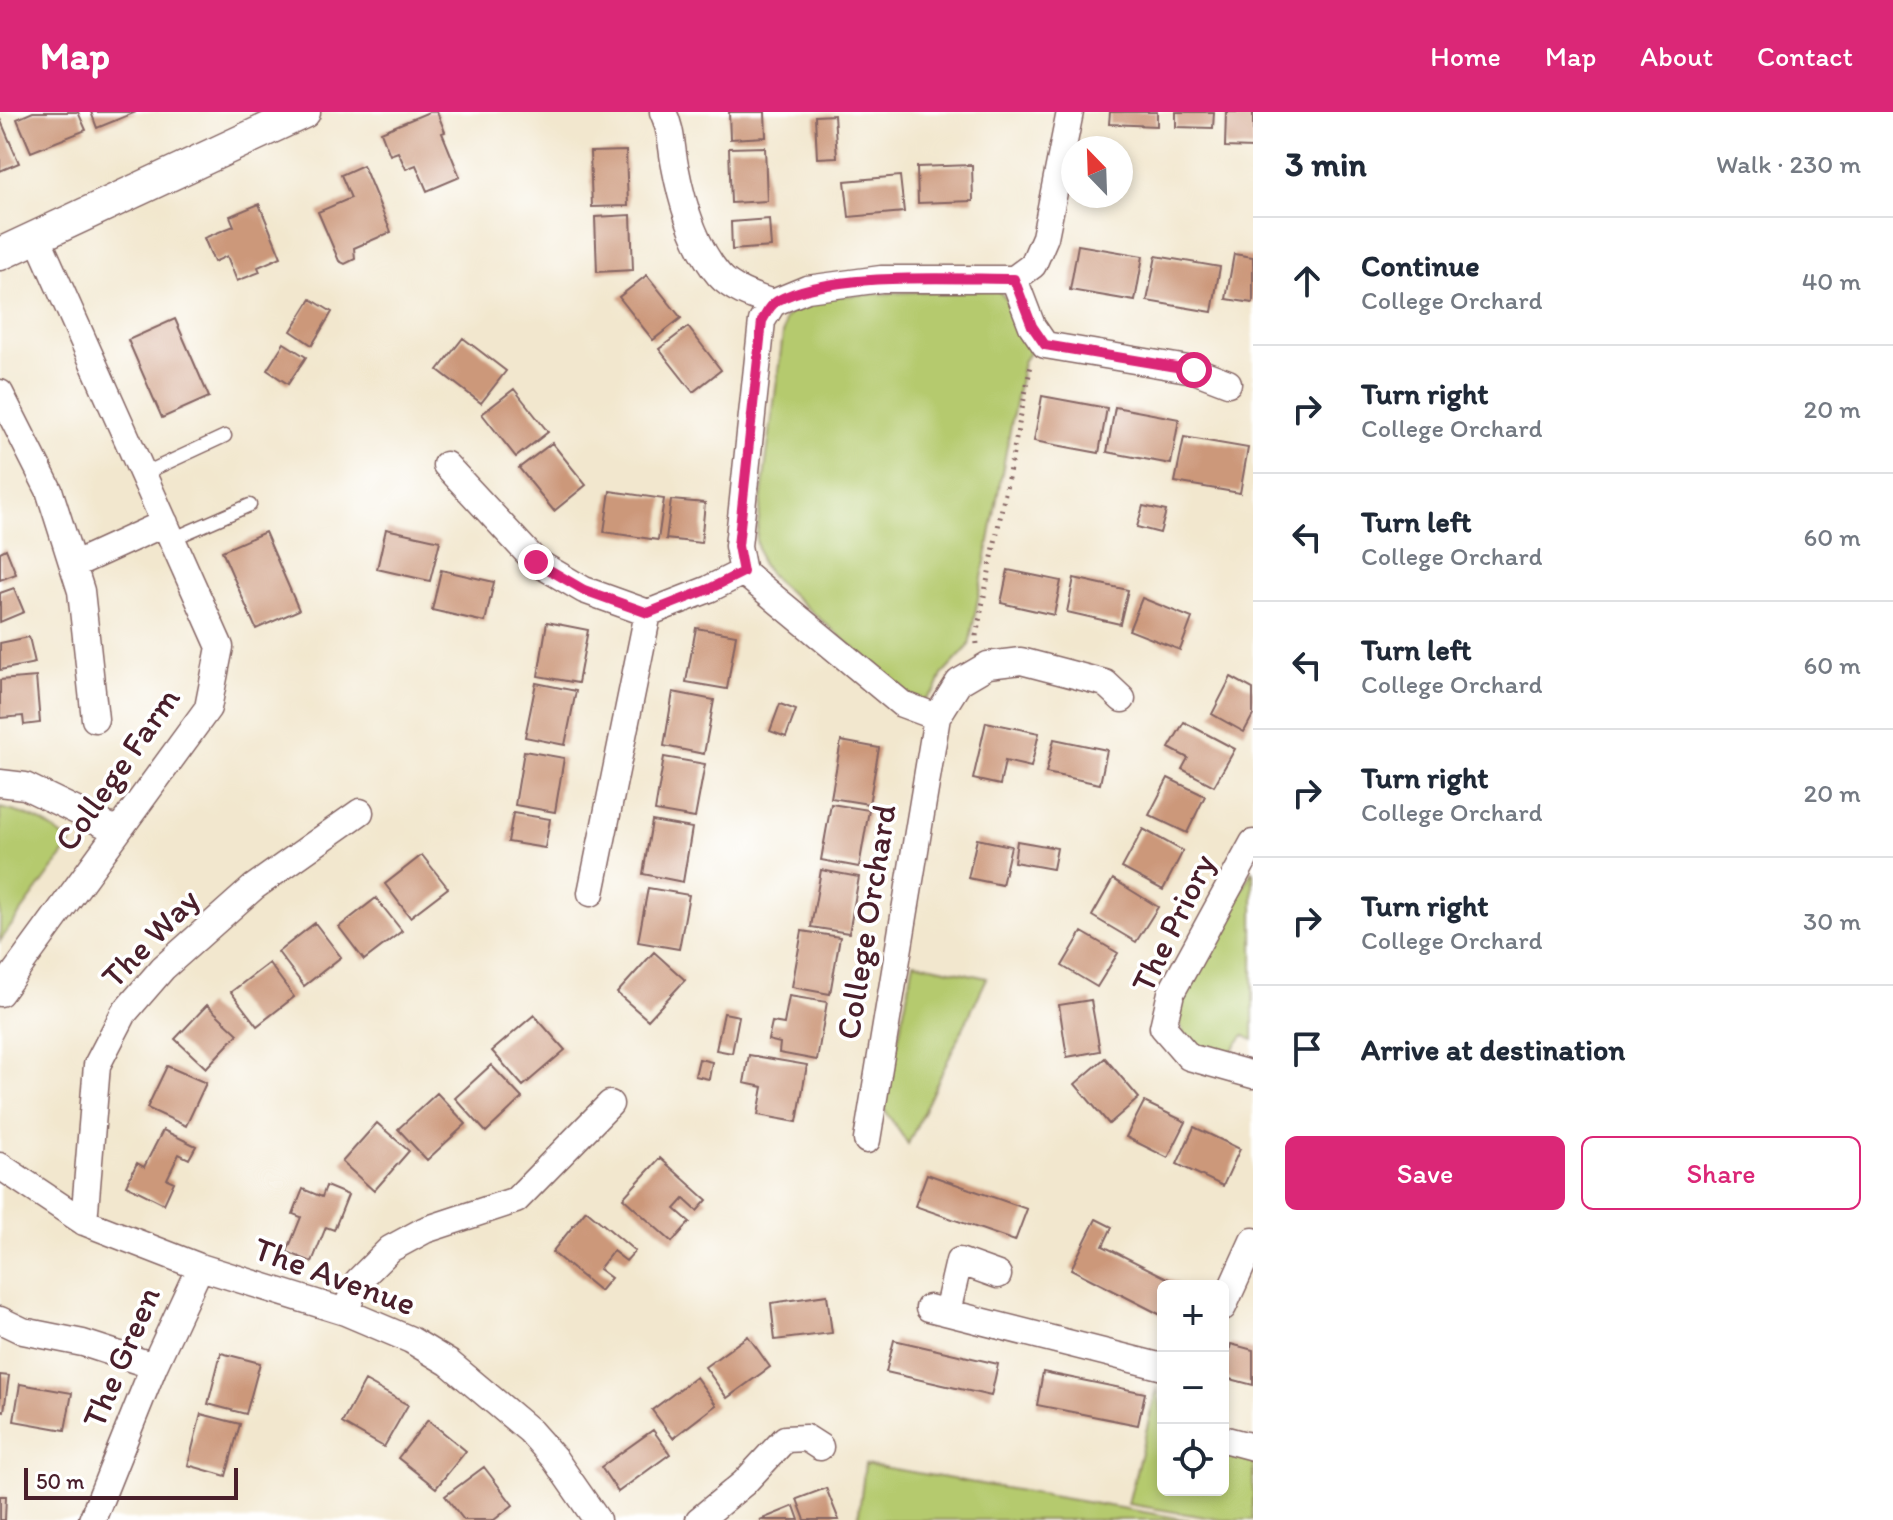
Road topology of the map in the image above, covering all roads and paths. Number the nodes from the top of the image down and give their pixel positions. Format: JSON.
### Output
{"nodes":[{"id":1,"x":304,"y":112,"type":"edge"},
{"id":2,"x":663,"y":112,"type":"edge"},
{"id":3,"x":1070,"y":112,"type":"edge"},
{"id":4,"x":37,"y":237,"type":"junction"},
{"id":5,"x":0,"y":254,"type":"edge"},
{"id":6,"x":1014,"y":279,"type":"junction"},
{"id":7,"x":773,"y":303,"type":"junction"},
{"id":8,"x":1045,"y":345,"type":"junction"},
{"id":9,"x":1228,"y":383,"type":"dead end"},
{"id":10,"x":0,"y":393,"type":"edge"},
{"id":11,"x":225,"y":436,"type":"dead end"},
{"id":12,"x":446,"y":465,"type":"dead end"},
{"id":13,"x":143,"y":474,"type":"junction"},
{"id":14,"x":250,"y":505,"type":"dead end"},
{"id":15,"x":169,"y":531,"type":"junction"},
{"id":16,"x":73,"y":565,"type":"junction"},
{"id":17,"x":743,"y":572,"type":"junction"},
{"id":18,"x":648,"y":613,"type":"junction"},
{"id":19,"x":980,"y":669,"type":"junction"},
{"id":20,"x":1122,"y":699,"type":"dead end"},
{"id":21,"x":937,"y":717,"type":"junction"},
{"id":22,"x":95,"y":719,"type":"dead end"},
{"id":23,"x":0,"y":783,"type":"edge"},
{"id":24,"x":360,"y":812,"type":"dead end"},
{"id":25,"x":118,"y":831,"type":"junction"},
{"id":26,"x":1253,"y":843,"type":"edge"},
{"id":27,"x":591,"y":893,"type":"dead end"},
{"id":28,"x":0,"y":993,"type":"edge"},
{"id":29,"x":1253,"y":1075,"type":"edge"},
{"id":30,"x":610,"y":1104,"type":"dead end"},
{"id":31,"x":867,"y":1140,"type":"dead end"},
{"id":32,"x":0,"y":1166,"type":"edge"},
{"id":33,"x":84,"y":1222,"type":"junction"},
{"id":34,"x":1253,"y":1241,"type":"edge"},
{"id":35,"x":200,"y":1267,"type":"junction"},
{"id":36,"x":998,"y":1275,"type":"dead end"},
{"id":37,"x":1229,"y":1294,"type":"edge"},
{"id":38,"x":345,"y":1312,"type":"junction"},
{"id":39,"x":0,"y":1320,"type":"edge"},
{"id":40,"x":1157,"y":1365,"type":"edge"},
{"id":41,"x":154,"y":1366,"type":"junction"},
{"id":42,"x":1229,"y":1441,"type":"edge"},
{"id":43,"x":820,"y":1447,"type":"dead end"},
{"id":44,"x":1253,"y":1447,"type":"edge"},
{"id":45,"x":92,"y":1520,"type":"edge"},
{"id":46,"x":597,"y":1520,"type":"edge"},
{"id":47,"x":699,"y":1520,"type":"edge"}],
"edges":[{"from":1,"to":4,"type":"street"},
{"from":2,"to":7,"type":"street"},
{"from":3,"to":6,"type":"street"},
{"from":4,"to":5,"type":"street"},
{"from":4,"to":13,"type":"street","name":"College Farm"},
{"from":6,"to":7,"type":"street"},
{"from":6,"to":8,"type":"street"},
{"from":7,"to":17,"type":"street"},
{"from":8,"to":9,"type":"street"},
{"from":8,"to":19,"type":"path"},
{"from":10,"to":16,"type":"street","name":"College Farm"},
{"from":11,"to":13,"type":"lane"},
{"from":12,"to":18,"type":"street"},
{"from":13,"to":15,"type":"street","name":"College Farm"},
{"from":14,"to":15,"type":"lane"},
{"from":15,"to":16,"type":"street"},
{"from":15,"to":25,"type":"street","name":"College Farm"},
{"from":16,"to":22,"type":"street","name":"College Farm"},
{"from":17,"to":18,"type":"street"},
{"from":17,"to":21,"type":"street"},
{"from":18,"to":27,"type":"street"},
{"from":19,"to":20,"type":"street"},
{"from":19,"to":21,"type":"street","name":"College Orchard"},
{"from":21,"to":31,"type":"street","name":"College Orchard"},
{"from":23,"to":25,"type":"street"},
{"from":24,"to":33,"type":"street","name":"The Way"},
{"from":25,"to":28,"type":"street","name":"College Farm"},
{"from":26,"to":29,"type":"street","name":"The Priory"},
{"from":30,"to":38,"type":"street"},
{"from":32,"to":33,"type":"street","name":"The Avenue"},
{"from":33,"to":35,"type":"street","name":"The Avenue"},
{"from":34,"to":37,"type":"street"},
{"from":35,"to":38,"type":"street","name":"The Avenue"},
{"from":35,"to":41,"type":"street","name":"The Green"},
{"from":36,"to":40,"type":"street"},
{"from":38,"to":46,"type":"street","name":"The Avenue"},
{"from":39,"to":41,"type":"street"},
{"from":41,"to":45,"type":"street","name":"The Green"},
{"from":42,"to":44,"type":"street"},
{"from":43,"to":47,"type":"street"}]}
